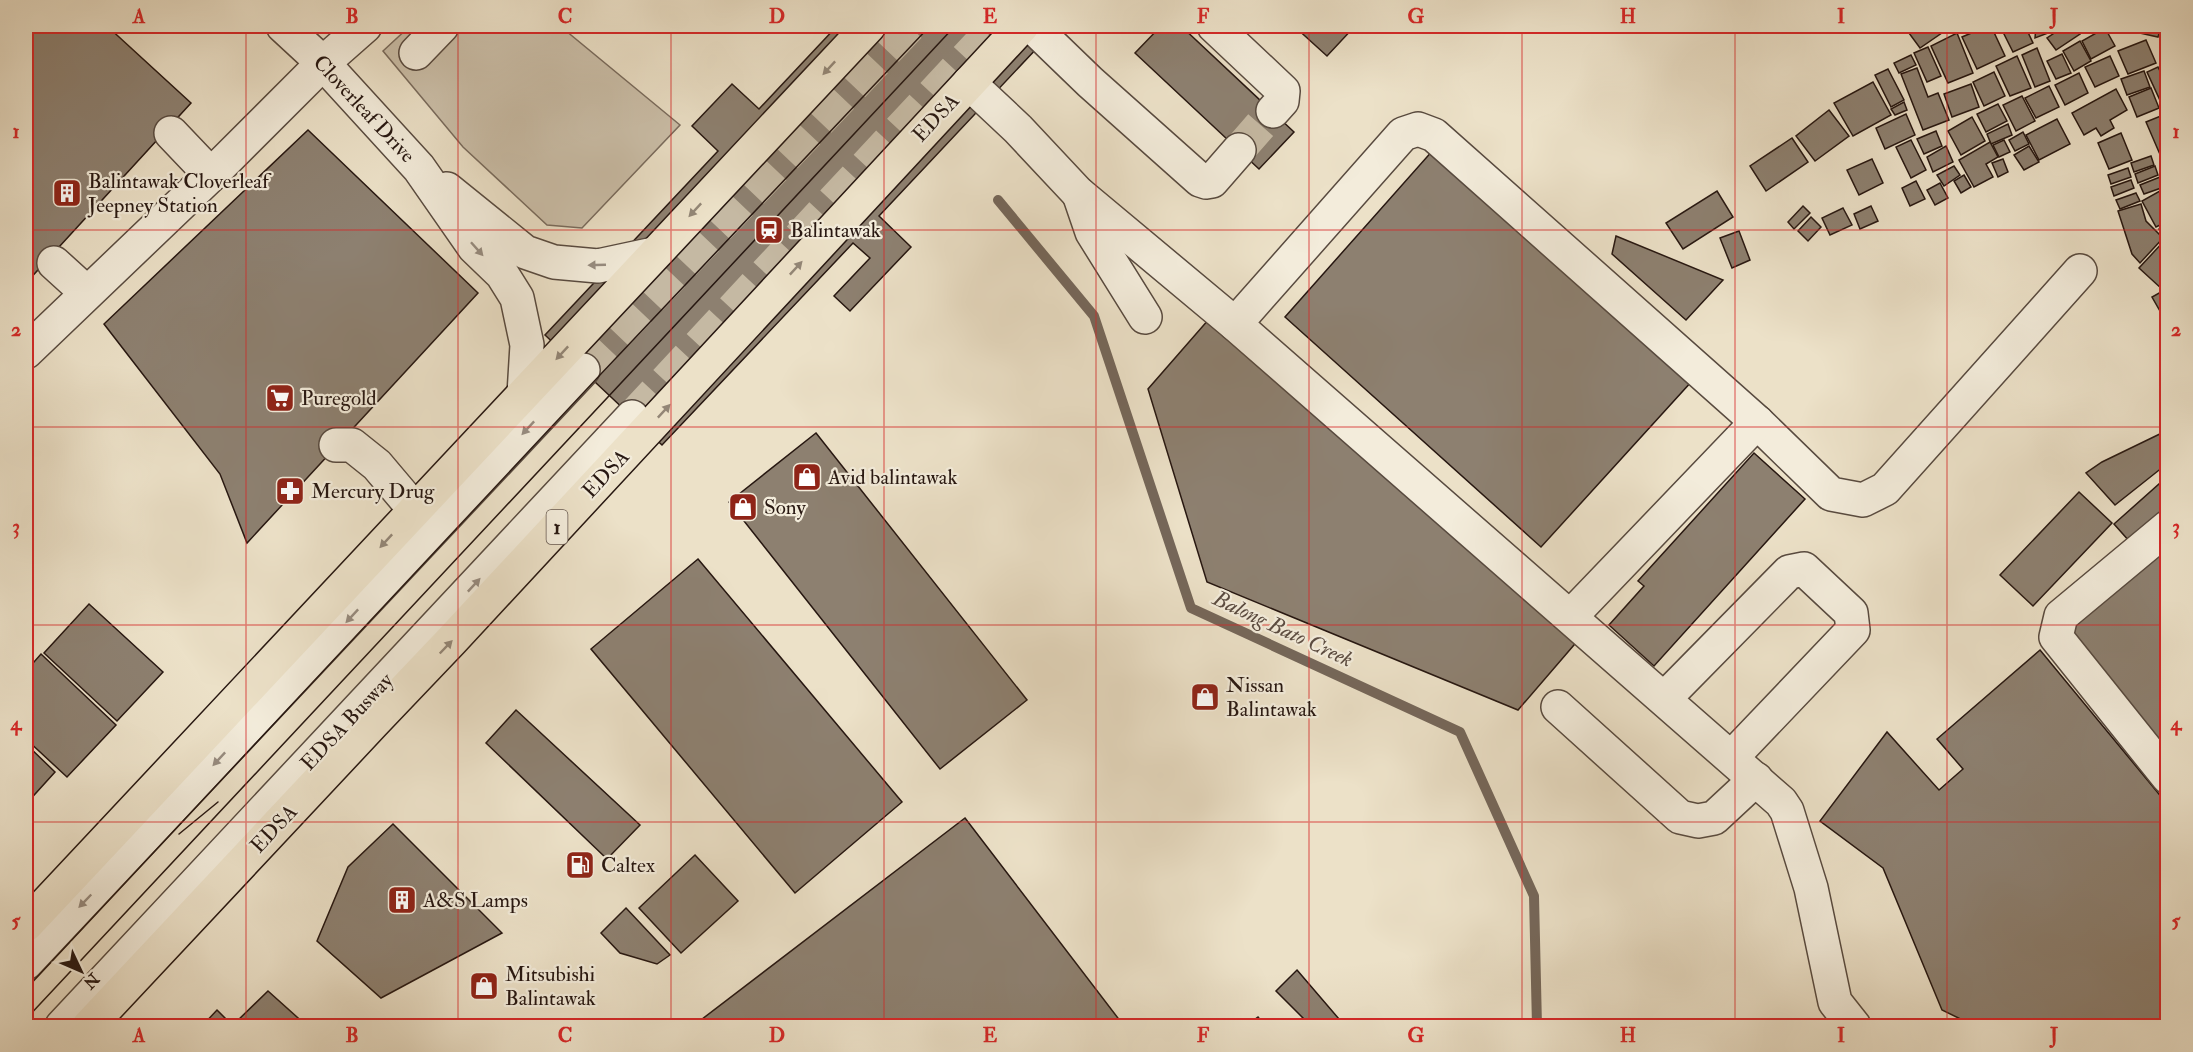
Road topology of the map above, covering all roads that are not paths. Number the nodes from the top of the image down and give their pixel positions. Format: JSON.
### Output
{"nodes":[{"id":1,"x":283,"y":26,"type":"edge"},
{"id":2,"x":365,"y":26,"type":"edge"},
{"id":3,"x":442,"y":26,"type":"edge"},
{"id":4,"x":869,"y":26,"type":"edge"},
{"id":5,"x":1022,"y":26,"type":"edge"},
{"id":6,"x":1032,"y":26,"type":"edge"},
{"id":7,"x":1219,"y":27,"type":"edge"},
{"id":8,"x":416,"y":53,"type":"dead end"},
{"id":9,"x":323,"y":63,"type":"junction"},
{"id":10,"x":969,"y":83,"type":"junction"},
{"id":11,"x":1274,"y":111,"type":"tunnel mouth"},
{"id":12,"x":171,"y":132,"type":"dead end"},
{"id":13,"x":1239,"y":150,"type":"tunnel mouth"},
{"id":14,"x":419,"y":168,"type":"junction"},
{"id":15,"x":211,"y":175,"type":"junction"},
{"id":16,"x":1078,"y":193,"type":"junction"},
{"id":17,"x":654,"y":254,"type":"junction"},
{"id":18,"x":54,"y":263,"type":"dead end"},
{"id":19,"x":2080,"y":271,"type":"dead end"},
{"id":20,"x":87,"y":293,"type":"junction"},
{"id":21,"x":1145,"y":317,"type":"dead end"},
{"id":22,"x":1235,"y":324,"type":"junction"},
{"id":23,"x":26,"y":351,"type":"edge"},
{"id":24,"x":583,"y":370,"type":"tunnel mouth"},
{"id":25,"x":524,"y":394,"type":"junction"},
{"id":26,"x":632,"y":417,"type":"tunnel mouth"},
{"id":27,"x":1756,"y":422,"type":"junction"},
{"id":28,"x":336,"y":445,"type":"dead end"},
{"id":29,"x":415,"y":510,"type":"junction"},
{"id":30,"x":2168,"y":527,"type":"edge"},
{"id":31,"x":1571,"y":616,"type":"junction"},
{"id":32,"x":1665,"y":699,"type":"junction"},
{"id":33,"x":1558,"y":707,"type":"dead end"},
{"id":34,"x":1732,"y":757,"type":"junction"},
{"id":35,"x":2168,"y":777,"type":"edge"},
{"id":36,"x":1756,"y":779,"type":"junction"},
{"id":37,"x":26,"y":925,"type":"edge"},
{"id":38,"x":26,"y":963,"type":"edge"},
{"id":39,"x":1840,"y":1018,"type":"edge"},
{"id":40,"x":62,"y":1026,"type":"edge"},
{"id":41,"x":89,"y":1026,"type":"edge"}],
"edges":[{"from":1,"to":9,"type":"street","name":"Cloverleaf Drive"},
{"from":2,"to":9,"type":"street"},
{"from":3,"to":8,"type":"street"},
{"from":4,"to":17,"type":"highway","one_way":true},
{"from":5,"to":10,"type":"highway","name":"EDSA","number":"1"},
{"from":6,"to":13,"type":"street"},
{"from":7,"to":11,"type":"street"},
{"from":9,"to":14,"type":"street","name":"Cloverleaf Drive"},
{"from":9,"to":15,"type":"street"},
{"from":10,"to":16,"type":"street"},
{"from":41,"to":10,"type":"highway","name":"EDSA","number":"1","one_way":true},
{"from":12,"to":15,"type":"street"},
{"from":17,"to":14,"type":"street","name":"Cloverleaf Drive","one_way":true},
{"from":14,"to":25,"type":"street","name":"Cloverleaf Drive","one_way":true},
{"from":15,"to":20,"type":"street"},
{"from":16,"to":21,"type":"street"},
{"from":16,"to":22,"type":"street"},
{"from":17,"to":25,"type":"highway","one_way":true},
{"from":18,"to":20,"type":"street"},
{"from":19,"to":27,"type":"street"},
{"from":20,"to":23,"type":"street"},
{"from":22,"to":27,"type":"street"},
{"from":22,"to":31,"type":"street"},
{"from":24,"to":38,"type":"street","one_way":true},
{"from":25,"to":29,"type":"highway"},
{"from":40,"to":26,"type":"street","name":"EDSA Busway","one_way":true},
{"from":27,"to":31,"type":"street"},
{"from":28,"to":29,"type":"street"},
{"from":29,"to":37,"type":"highway","one_way":true},
{"from":30,"to":35,"type":"street"},
{"from":31,"to":32,"type":"street"},
{"from":32,"to":34,"type":"street"},
{"from":32,"to":34,"type":"street"},
{"from":33,"to":36,"type":"street"},
{"from":34,"to":36,"type":"street"},
{"from":36,"to":39,"type":"street"}]}
